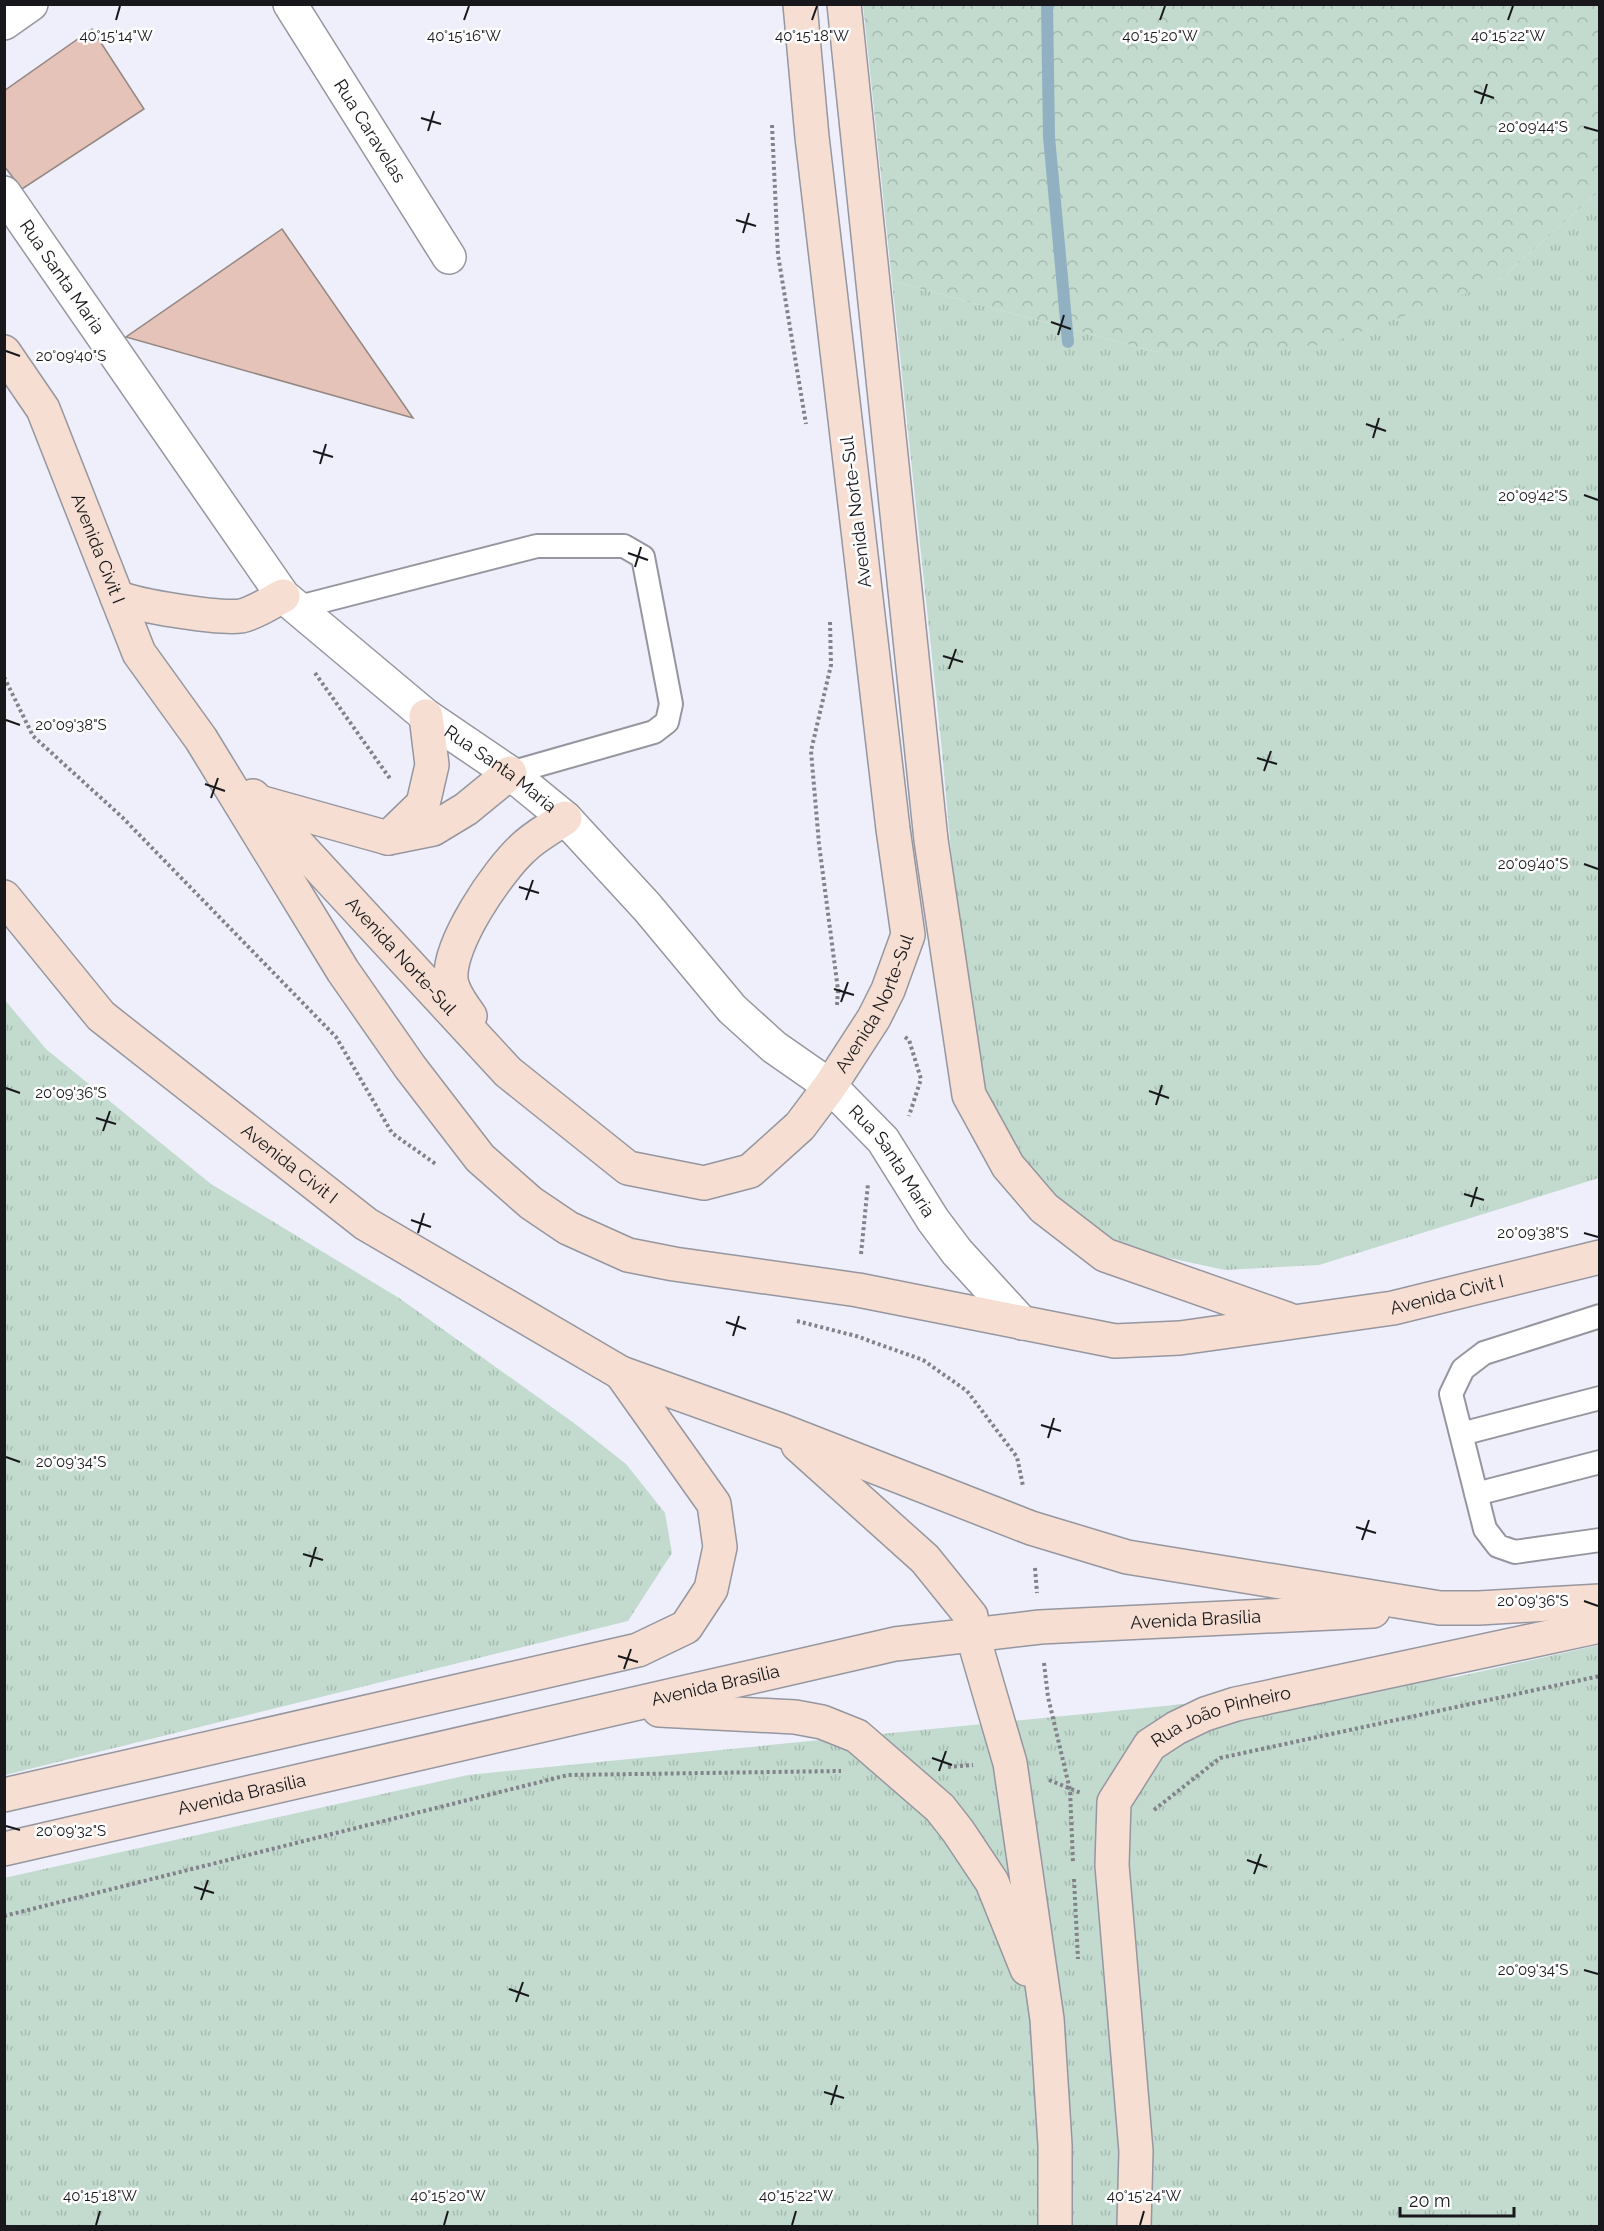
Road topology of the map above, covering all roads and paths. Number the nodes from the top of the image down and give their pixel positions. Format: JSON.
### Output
{"nodes":[{"id":1,"x":31,"y":4,"type":"edge"},
{"id":2,"x":290,"y":4,"type":"edge"},
{"id":3,"x":800,"y":4,"type":"edge"},
{"id":4,"x":844,"y":4,"type":"edge"},
{"id":5,"x":4,"y":23,"type":"edge"},
{"id":6,"x":772,"y":124,"type":"dead end"},
{"id":7,"x":4,"y":193,"type":"edge"},
{"id":8,"x":449,"y":257,"type":"dead end"},
{"id":9,"x":4,"y":352,"type":"edge"},
{"id":10,"x":15,"y":376,"type":"edge"},
{"id":11,"x":807,"y":432,"type":"dead end"},
{"id":12,"x":117,"y":597,"type":"junction"},
{"id":13,"x":291,"y":602,"type":"junction"},
{"id":14,"x":829,"y":612,"type":"dead end"},
{"id":15,"x":426,"y":716,"type":"junction"},
{"id":16,"x":201,"y":739,"type":"junction"},
{"id":17,"x":510,"y":773,"type":"junction"},
{"id":18,"x":259,"y":802,"type":"junction"},
{"id":19,"x":565,"y":818,"type":"junction"},
{"id":20,"x":388,"y":838,"type":"junction"},
{"id":21,"x":4,"y":897,"type":"edge"},
{"id":22,"x":874,"y":1017,"type":"junction"},
{"id":23,"x":508,"y":1072,"type":"junction"},
{"id":24,"x":831,"y":1086,"type":"junction"},
{"id":25,"x":1599,"y":1257,"type":"edge"},
{"id":26,"x":1599,"y":1316,"type":"edge"},
{"id":27,"x":1292,"y":1320,"type":"junction"},
{"id":28,"x":1022,"y":1323,"type":"junction"},
{"id":29,"x":856,"y":1336,"type":"dead end"},
{"id":30,"x":621,"y":1373,"type":"junction"},
{"id":31,"x":1599,"y":1398,"type":"edge"},
{"id":32,"x":783,"y":1431,"type":"junction"},
{"id":33,"x":1461,"y":1434,"type":"junction"},
{"id":34,"x":1599,"y":1462,"type":"edge"},
{"id":35,"x":1476,"y":1494,"type":"junction"},
{"id":36,"x":1031,"y":1528,"type":"junction"},
{"id":37,"x":1599,"y":1540,"type":"edge"},
{"id":38,"x":1599,"y":1600,"type":"edge"},
{"id":39,"x":1440,"y":1608,"type":"junction"},
{"id":40,"x":1599,"y":1626,"type":"edge"},
{"id":41,"x":1040,"y":1627,"type":"junction"},
{"id":42,"x":972,"y":1633,"type":"junction"},
{"id":43,"x":1599,"y":1676,"type":"edge"},
{"id":44,"x":625,"y":1707,"type":"junction"},
{"id":45,"x":1010,"y":1763,"type":"junction"},
{"id":46,"x":892,"y":1770,"type":"junction"},
{"id":47,"x":1070,"y":1790,"type":"junction"},
{"id":48,"x":4,"y":1795,"type":"edge"},
{"id":49,"x":1114,"y":1802,"type":"junction"},
{"id":50,"x":4,"y":1849,"type":"edge"},
{"id":51,"x":4,"y":1916,"type":"edge"},
{"id":52,"x":1079,"y":1969,"type":"dead end"},
{"id":53,"x":1047,"y":2019,"type":"junction"},
{"id":54,"x":1055,"y":2226,"type":"edge"},
{"id":55,"x":1134,"y":2226,"type":"edge"}],
"edges":[{"from":1,"to":5,"type":"street"},
{"from":2,"to":8,"type":"street","name":"Rua Caravelas"},
{"from":3,"to":22,"type":"main road","name":"Avenida Norte-Sul"},
{"from":4,"to":27,"type":"main road"},
{"from":6,"to":11,"type":"path"},
{"from":7,"to":13,"type":"street","name":"Rua Santa Maria"},
{"from":9,"to":10,"type":"main road","name":"Avenida Civit I"},
{"from":10,"to":12,"type":"main road","name":"Avenida Civit I"},
{"from":12,"to":13,"type":"main road"},
{"from":12,"to":16,"type":"main road","name":"Avenida Civit I"},
{"from":13,"to":15,"type":"street","name":"Rua Santa Maria"},
{"from":13,"to":17,"type":"lane"},
{"from":14,"to":22,"type":"path"},
{"from":15,"to":17,"type":"street","name":"Rua Santa Maria"},
{"from":15,"to":20,"type":"main road"},
{"from":16,"to":18,"type":"main road","name":"Avenida Norte-Sul"},
{"from":16,"to":28,"type":"main road","name":"Avenida Civit I"},
{"from":17,"to":19,"type":"street","name":"Rua Santa Maria"},
{"from":17,"to":20,"type":"main road"},
{"from":18,"to":20,"type":"main road"},
{"from":18,"to":23,"type":"main road","name":"Avenida Norte-Sul"},
{"from":19,"to":23,"type":"main road"},
{"from":19,"to":24,"type":"street","name":"Rua Santa Maria"},
{"from":21,"to":30,"type":"main road","name":"Avenida Civit I"},
{"from":22,"to":24,"type":"main road","name":"Avenida Norte-Sul"},
{"from":23,"to":24,"type":"main road","name":"Avenida Norte-Sul"},
{"from":24,"to":28,"type":"street","name":"Rua Santa Maria"},
{"from":25,"to":27,"type":"main road","name":"Avenida Civit I"},
{"from":26,"to":33,"type":"lane"},
{"from":27,"to":28,"type":"main road","name":"Avenida Civit I"},
{"from":29,"to":36,"type":"path"},
{"from":30,"to":32,"type":"main road"},
{"from":30,"to":48,"type":"main road"},
{"from":31,"to":33,"type":"lane"},
{"from":32,"to":36,"type":"main road"},
{"from":32,"to":42,"type":"main road"},
{"from":33,"to":35,"type":"lane"},
{"from":34,"to":35,"type":"lane"},
{"from":35,"to":37,"type":"lane"},
{"from":36,"to":39,"type":"main road"},
{"from":36,"to":41,"type":"path"},
{"from":38,"to":39,"type":"main road"},
{"from":39,"to":41,"type":"main road","name":"Avenida Brasília"},
{"from":40,"to":49,"type":"main road","name":"Rua João Pinheiro"},
{"from":41,"to":42,"type":"main road","name":"Avenida Brasília"},
{"from":41,"to":47,"type":"path"},
{"from":42,"to":44,"type":"main road","name":"Avenida Brasília"},
{"from":42,"to":45,"type":"main road"},
{"from":43,"to":49,"type":"path"},
{"from":44,"to":46,"type":"main road"},
{"from":44,"to":50,"type":"main road","name":"Avenida Brasília"},
{"from":45,"to":46,"type":"path"},
{"from":45,"to":47,"type":"path"},
{"from":45,"to":53,"type":"main road"},
{"from":46,"to":51,"type":"path"},
{"from":46,"to":53,"type":"main road"},
{"from":47,"to":49,"type":"path"},
{"from":47,"to":52,"type":"path"},
{"from":49,"to":55,"type":"main road"},
{"from":53,"to":54,"type":"main road"}]}
